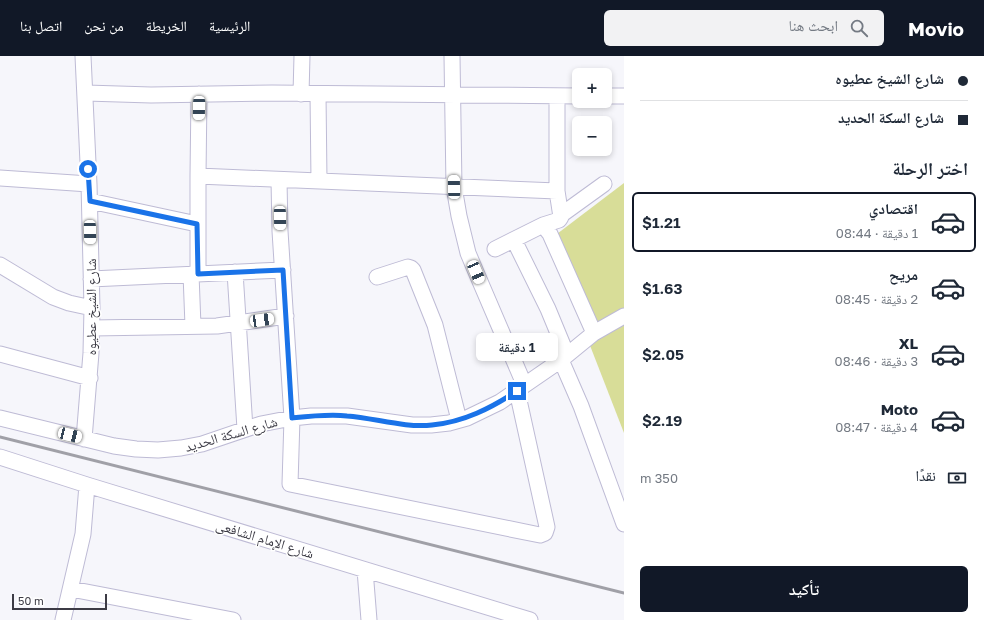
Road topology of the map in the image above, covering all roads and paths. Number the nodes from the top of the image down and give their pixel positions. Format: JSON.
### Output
{"nodes":[{"id":1,"x":83,"y":56,"type":"edge"},
{"id":2,"x":302,"y":56,"type":"edge"},
{"id":3,"x":452,"y":56,"type":"edge"},
{"id":4,"x":86,"y":93,"type":"junction"},
{"id":5,"x":200,"y":94,"type":"junction"},
{"id":6,"x":301,"y":94,"type":"junction"},
{"id":7,"x":318,"y":94,"type":"junction"},
{"id":8,"x":452,"y":96,"type":"junction"},
{"id":9,"x":557,"y":96,"type":"junction"},
{"id":10,"x":572,"y":96,"type":"edge"},
{"id":11,"x":612,"y":96,"type":"edge"},
{"id":12,"x":624,"y":96,"type":"edge"},
{"id":13,"x":198,"y":176,"type":"junction"},
{"id":14,"x":0,"y":178,"type":"edge"},
{"id":15,"x":279,"y":180,"type":"junction"},
{"id":16,"x":319,"y":181,"type":"junction"},
{"id":17,"x":89,"y":184,"type":"junction"},
{"id":18,"x":604,"y":184,"type":"dead end"},
{"id":19,"x":454,"y":187,"type":"junction"},
{"id":20,"x":557,"y":191,"type":"junction"},
{"id":21,"x":90,"y":201,"type":"junction"},
{"id":22,"x":561,"y":215,"type":"junction"},
{"id":23,"x":197,"y":224,"type":"junction"},
{"id":24,"x":543,"y":225,"type":"junction"},
{"id":25,"x":514,"y":240,"type":"junction"},
{"id":26,"x":495,"y":248,"type":"dead end"},
{"id":27,"x":0,"y":265,"type":"edge"},
{"id":28,"x":283,"y":270,"type":"junction"},
{"id":29,"x":235,"y":272,"type":"junction"},
{"id":30,"x":195,"y":274,"type":"junction"},
{"id":31,"x":377,"y":277,"type":"dead end"},
{"id":32,"x":92,"y":280,"type":"junction"},
{"id":33,"x":92,"y":308,"type":"junction"},
{"id":34,"x":286,"y":316,"type":"junction"},
{"id":35,"x":624,"y":316,"type":"edge"},
{"id":36,"x":237,"y":323,"type":"junction"},
{"id":37,"x":193,"y":326,"type":"junction"},
{"id":38,"x":92,"y":328,"type":"junction"},
{"id":39,"x":594,"y":333,"type":"junction"},
{"id":40,"x":0,"y":354,"type":"edge"},
{"id":41,"x":564,"y":357,"type":"junction"},
{"id":42,"x":90,"y":378,"type":"junction"},
{"id":43,"x":520,"y":388,"type":"junction"},
{"id":44,"x":0,"y":418,"type":"edge"},
{"id":45,"x":292,"y":418,"type":"junction"},
{"id":46,"x":459,"y":420,"type":"junction"},
{"id":47,"x":245,"y":429,"type":"junction"},
{"id":48,"x":84,"y":439,"type":"junction"},
{"id":49,"x":0,"y":457,"type":"edge"},
{"id":50,"x":87,"y":485,"type":"junction"},
{"id":51,"x":624,"y":524,"type":"edge"},
{"id":52,"x":365,"y":570,"type":"junction"},
{"id":53,"x":71,"y":589,"type":"junction"},
{"id":54,"x":500,"y":616,"type":"edge"},
{"id":55,"x":62,"y":620,"type":"edge"},
{"id":56,"x":233,"y":620,"type":"edge"},
{"id":57,"x":369,"y":620,"type":"edge"},
{"id":58,"x":530,"y":620,"type":"edge"}],
"edges":[{"from":1,"to":4,"type":"street","name":"شارع الشيخ عطيوه"},
{"from":2,"to":6,"type":"street"},
{"from":3,"to":8,"type":"street"},
{"from":4,"to":5,"type":"street"},
{"from":4,"to":17,"type":"street","name":"شارع الشيخ عطيوه"},
{"from":5,"to":6,"type":"street"},
{"from":5,"to":13,"type":"street"},
{"from":6,"to":7,"type":"street"},
{"from":7,"to":8,"type":"street"},
{"from":7,"to":16,"type":"street"},
{"from":8,"to":9,"type":"street"},
{"from":8,"to":19,"type":"street"},
{"from":9,"to":10,"type":"street"},
{"from":9,"to":20,"type":"street"},
{"from":11,"to":12,"type":"street"},
{"from":13,"to":15,"type":"street"},
{"from":13,"to":23,"type":"street"},
{"from":14,"to":17,"type":"street"},
{"from":15,"to":16,"type":"street"},
{"from":15,"to":28,"type":"street"},
{"from":16,"to":19,"type":"street"},
{"from":17,"to":21,"type":"street","name":"شارع الشيخ عطيوه"},
{"from":18,"to":22,"type":"street"},
{"from":19,"to":20,"type":"street"},
{"from":19,"to":43,"type":"street"},
{"from":20,"to":22,"type":"street"},
{"from":21,"to":23,"type":"street"},
{"from":21,"to":32,"type":"street","name":"شارع الشيخ عطيوه"},
{"from":22,"to":24,"type":"street"},
{"from":23,"to":30,"type":"street"},
{"from":24,"to":25,"type":"street"},
{"from":24,"to":39,"type":"street"},
{"from":25,"to":26,"type":"street"},
{"from":25,"to":41,"type":"street"},
{"from":27,"to":33,"type":"street"},
{"from":28,"to":29,"type":"street"},
{"from":28,"to":34,"type":"street"},
{"from":29,"to":30,"type":"street"},
{"from":29,"to":36,"type":"street"},
{"from":30,"to":32,"type":"street"},
{"from":30,"to":37,"type":"street"},
{"from":31,"to":46,"type":"street"},
{"from":32,"to":33,"type":"street","name":"شارع الشيخ عطيوه"},
{"from":33,"to":38,"type":"street","name":"شارع الشيخ عطيوه"},
{"from":34,"to":36,"type":"street"},
{"from":34,"to":45,"type":"street"},
{"from":35,"to":39,"type":"street","name":"شارع السكة الحديد"},
{"from":36,"to":37,"type":"street"},
{"from":36,"to":47,"type":"street"},
{"from":37,"to":38,"type":"street"},
{"from":38,"to":42,"type":"street","name":"شارع الشيخ عطيوه"},
{"from":39,"to":41,"type":"street","name":"شارع السكة الحديد"},
{"from":40,"to":42,"type":"street"},
{"from":41,"to":43,"type":"street","name":"شارع السكة الحديد"},
{"from":41,"to":51,"type":"street"},
{"from":42,"to":48,"type":"street","name":"شارع الشيخ عطيوه"},
{"from":43,"to":45,"type":"street"},
{"from":43,"to":46,"type":"street","name":"شارع السكة الحديد"},
{"from":44,"to":48,"type":"street","name":"شارع السكة الحديد"},
{"from":45,"to":46,"type":"street","name":"شارع السكة الحديد"},
{"from":45,"to":47,"type":"street","name":"شارع السكة الحديد"},
{"from":47,"to":48,"type":"street","name":"شارع السكة الحديد"},
{"from":49,"to":50,"type":"street","name":"شارع الإمام الشافعى"},
{"from":50,"to":52,"type":"street","name":"شارع الإمام الشافعى"},
{"from":50,"to":53,"type":"street"},
{"from":52,"to":54,"type":"street","name":"شارع الإمام الشافعى"},
{"from":52,"to":57,"type":"street"},
{"from":53,"to":55,"type":"street"},
{"from":53,"to":56,"type":"street"},
{"from":54,"to":58,"type":"street","name":"شارع الإمام الشافعى"}]}
